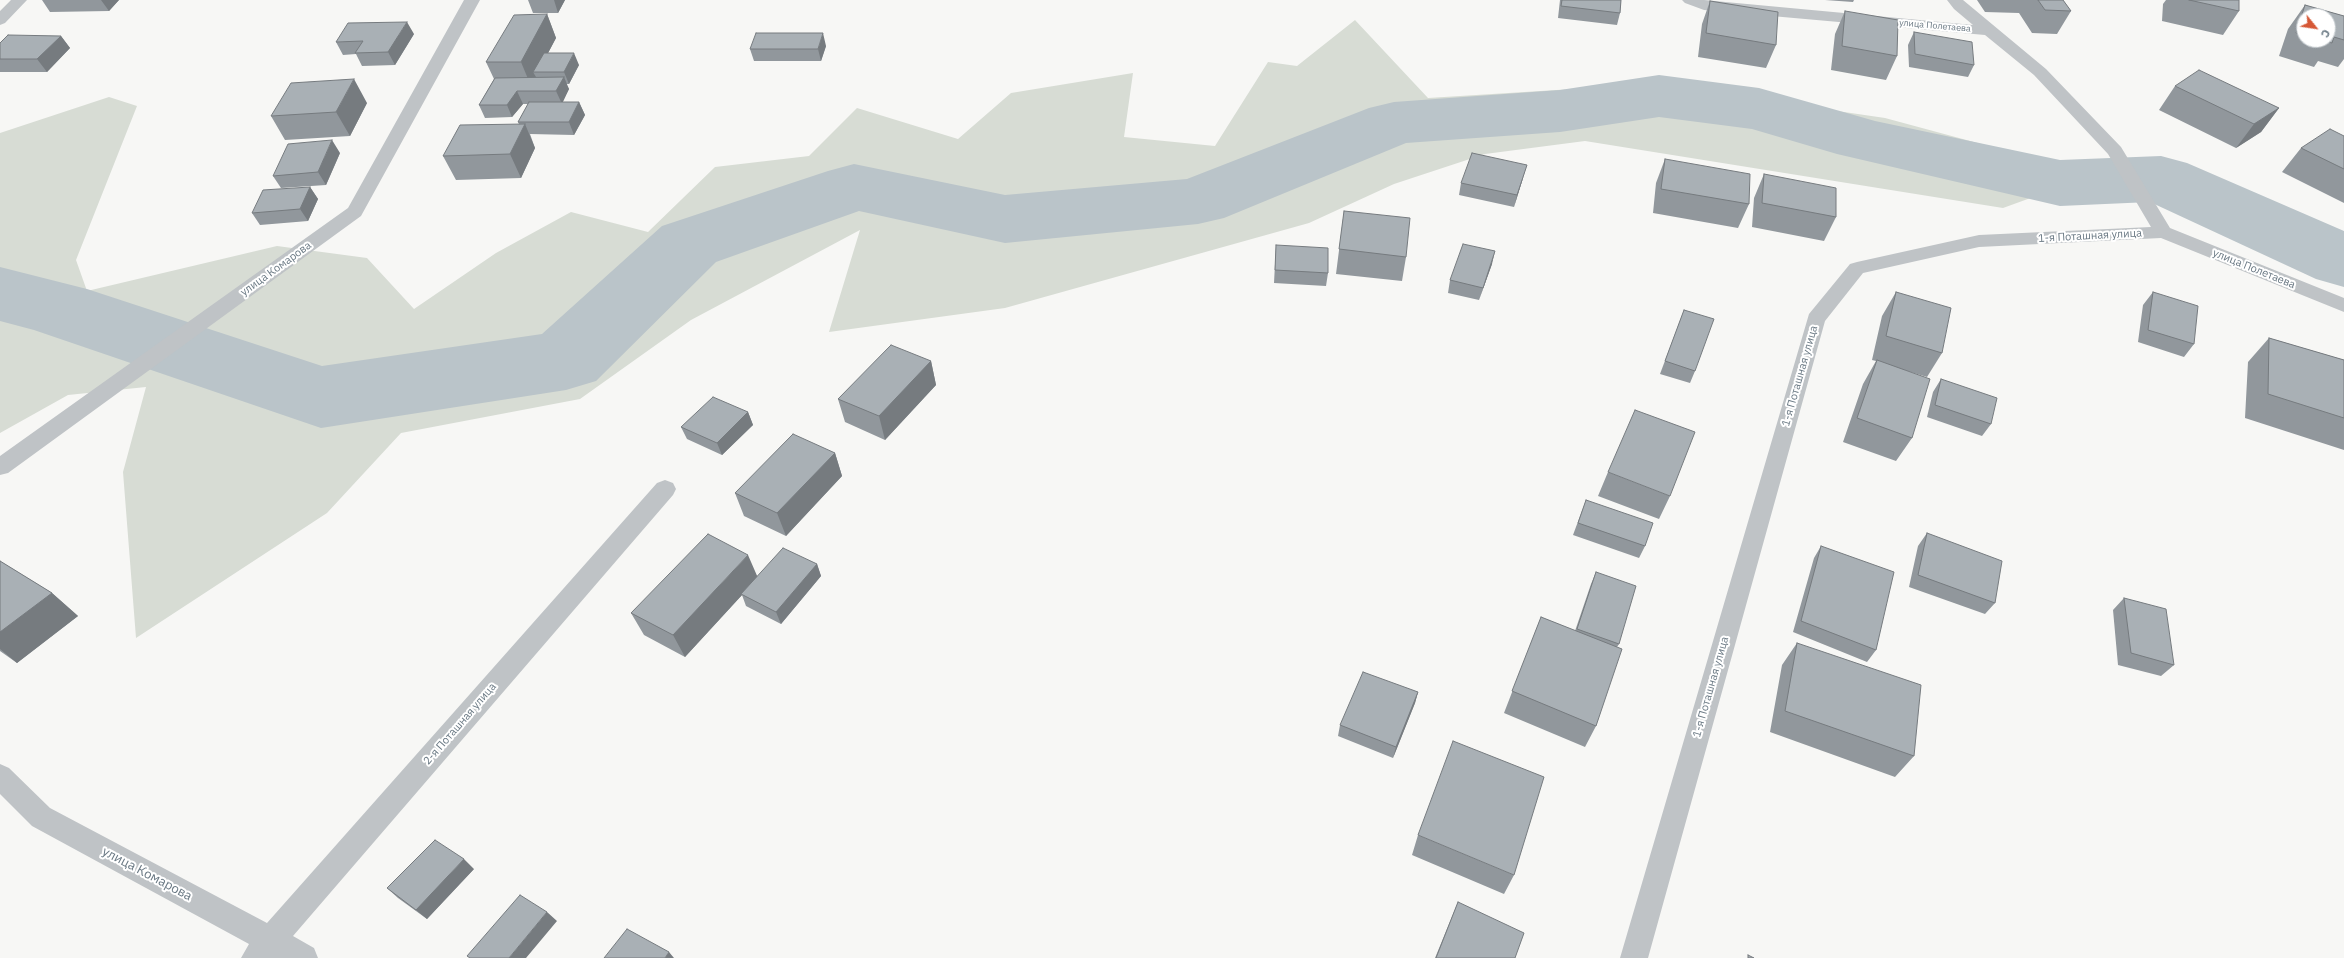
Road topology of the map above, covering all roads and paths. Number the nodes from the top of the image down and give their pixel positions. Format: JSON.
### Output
{"nodes":[{"id":1,"x":19,"y":0,"type":"edge"},
{"id":2,"x":472,"y":0,"type":"edge"},
{"id":3,"x":1690,"y":0,"type":"edge"},
{"id":4,"x":1955,"y":0,"type":"edge"},
{"id":5,"x":0,"y":20,"type":"edge"},
{"id":6,"x":1989,"y":31,"type":"junction"},
{"id":7,"x":2163,"y":232,"type":"junction"},
{"id":8,"x":2344,"y":305,"type":"edge"},
{"id":9,"x":0,"y":467,"type":"edge"},
{"id":10,"x":665,"y":489,"type":"dead end"},
{"id":11,"x":0,"y":776,"type":"edge"},
{"id":12,"x":263,"y":949,"type":"edge"},
{"id":13,"x":304,"y":958,"type":"edge"},
{"id":14,"x":1634,"y":958,"type":"edge"}],
"edges":[{"from":1,"to":5,"type":"street"},
{"from":2,"to":9,"type":"street","name":"улица Комарова"},
{"from":3,"to":6,"type":"street","name":"улица Полетаева"},
{"from":4,"to":6,"type":"street","name":"1-я Поташная улица"},
{"from":6,"to":7,"type":"street","name":"1-я Поташная улица"},
{"from":7,"to":8,"type":"street","name":"улица Полетаева"},
{"from":7,"to":14,"type":"street","name":"1-я Поташная улица"},
{"from":10,"to":12,"type":"street","name":"2-я Поташная улица"},
{"from":11,"to":12,"type":"street","name":"улица Комарова"},
{"from":12,"to":13,"type":"street","name":"улица Комарова"}]}
